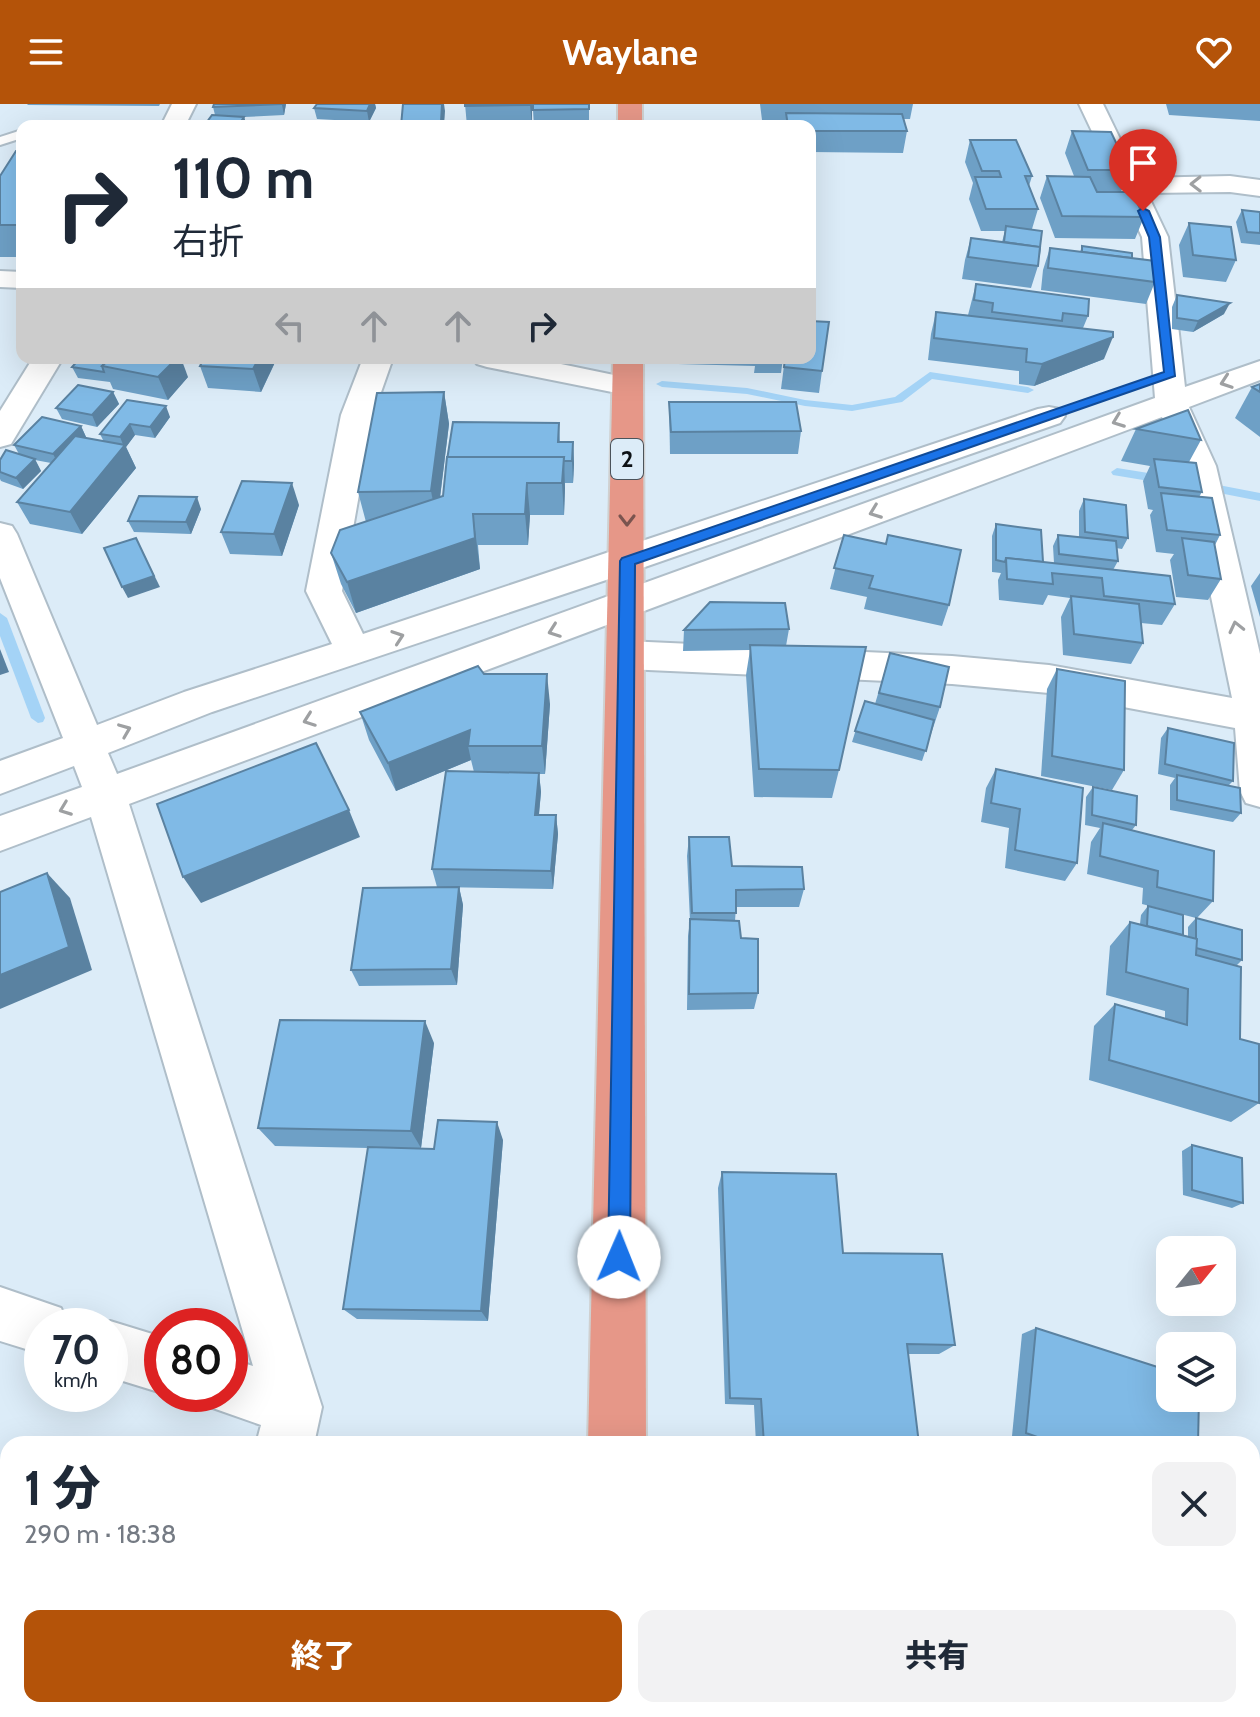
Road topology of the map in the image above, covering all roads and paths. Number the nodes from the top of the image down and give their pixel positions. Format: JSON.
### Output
{"nodes":[{"id":1,"x":1091,"y":104,"type":"edge"},
{"id":2,"x":1132,"y":186,"type":"junction"},
{"id":3,"x":1260,"y":188,"type":"edge"},
{"id":4,"x":1260,"y":340,"type":"edge"},
{"id":5,"x":44,"y":364,"type":"edge"},
{"id":6,"x":376,"y":364,"type":"edge"},
{"id":7,"x":547,"y":364,"type":"edge"},
{"id":8,"x":1260,"y":370,"type":"edge"},
{"id":9,"x":627,"y":372,"type":"edge"},
{"id":10,"x":1171,"y":387,"type":"junction"},
{"id":11,"x":0,"y":437,"type":"edge"},
{"id":12,"x":0,"y":534,"type":"edge"},
{"id":13,"x":627,"y":583,"type":"junction"},
{"id":14,"x":354,"y":652,"type":"junction"},
{"id":15,"x":626,"y":655,"type":"junction"},
{"id":16,"x":1255,"y":708,"type":"edge"},
{"id":17,"x":87,"y":745,"type":"junction"},
{"id":18,"x":0,"y":778,"type":"edge"},
{"id":19,"x":1260,"y":791,"type":"edge"},
{"id":20,"x":105,"y":794,"type":"junction"},
{"id":21,"x":0,"y":834,"type":"edge"},
{"id":22,"x":0,"y":1314,"type":"edge"},
{"id":23,"x":24,"y":1321,"type":"edge"},
{"id":24,"x":248,"y":1398,"type":"edge"},
{"id":25,"x":290,"y":1425,"type":"edge"},
{"id":26,"x":617,"y":1436,"type":"edge"}],
"edges":[{"from":1,"to":2,"type":"street"},
{"from":3,"to":2,"type":"street","one_way":true},
{"from":2,"to":10,"type":"street"},
{"from":4,"to":10,"type":"street"},
{"from":5,"to":11,"type":"street"},
{"from":6,"to":14,"type":"street"},
{"from":7,"to":9,"type":"street"},
{"from":8,"to":10,"type":"street","one_way":true},
{"from":9,"to":13,"type":"highway","number":"2","one_way":true},
{"from":10,"to":13,"type":"street"},
{"from":16,"to":10,"type":"street","one_way":true},
{"from":12,"to":17,"type":"street"},
{"from":14,"to":13,"type":"street","one_way":true},
{"from":13,"to":15,"type":"highway","number":"2"},
{"from":13,"to":20,"type":"street","one_way":true},
{"from":17,"to":14,"type":"street","one_way":true},
{"from":15,"to":16,"type":"street"},
{"from":15,"to":26,"type":"highway","number":"2"},
{"from":16,"to":19,"type":"street"},
{"from":17,"to":18,"type":"street"},
{"from":17,"to":20,"type":"street"},
{"from":20,"to":21,"type":"street","one_way":true},
{"from":20,"to":25,"type":"street"},
{"from":22,"to":23,"type":"street"},
{"from":24,"to":25,"type":"street"}]}
